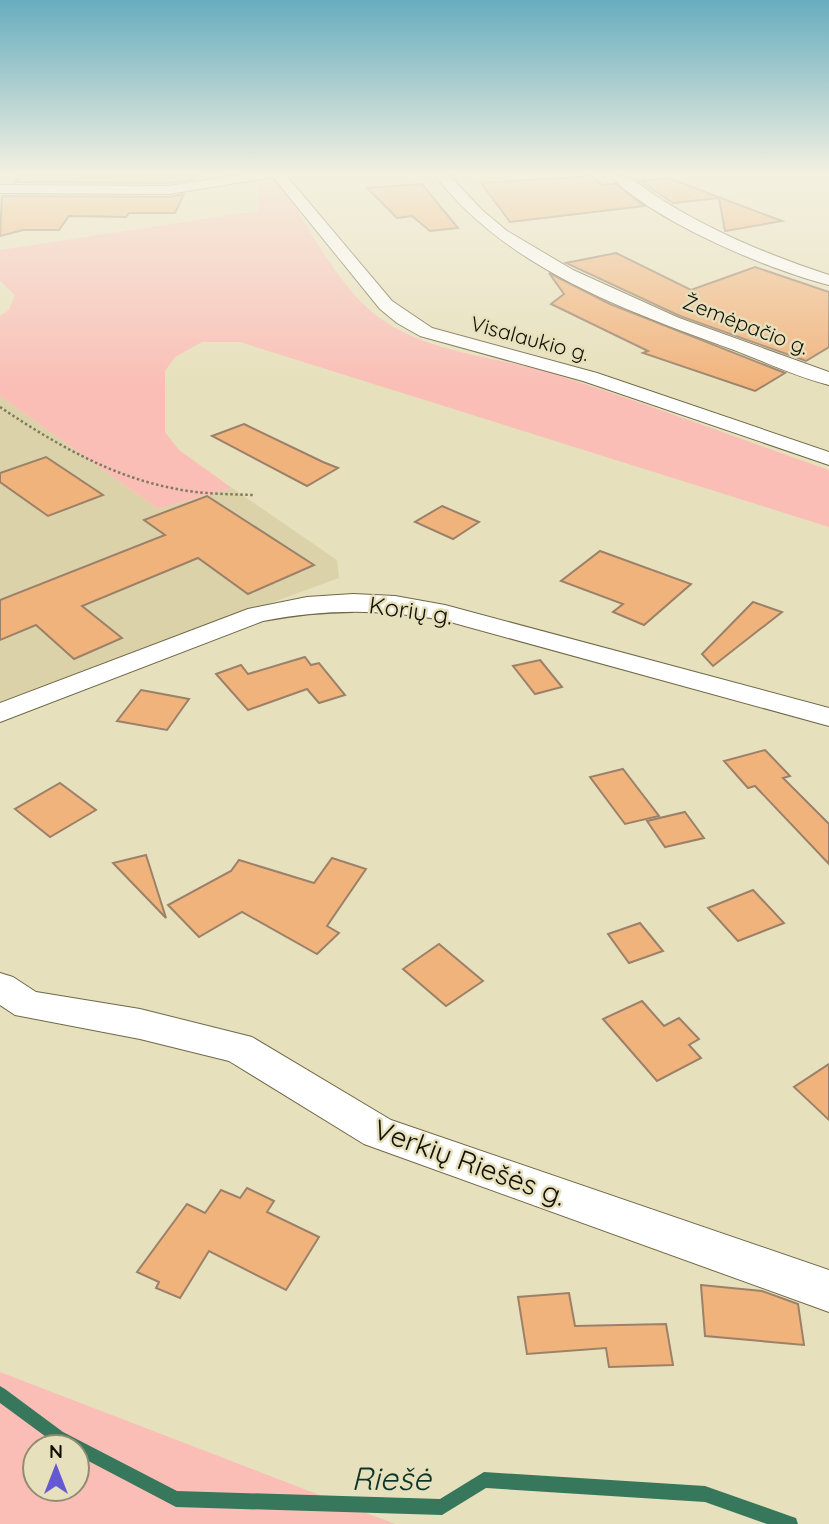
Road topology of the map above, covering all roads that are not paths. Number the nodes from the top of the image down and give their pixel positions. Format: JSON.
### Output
{"nodes":[{"id":1,"x":336,"y":245,"type":"edge"},
{"id":2,"x":520,"y":245,"type":"edge"},
{"id":3,"x":733,"y":245,"type":"edge"},
{"id":4,"x":829,"y":280,"type":"edge"},
{"id":5,"x":829,"y":379,"type":"edge"},
{"id":6,"x":829,"y":459,"type":"edge"},
{"id":7,"x":0,"y":713,"type":"edge"},
{"id":8,"x":829,"y":718,"type":"edge"},
{"id":9,"x":0,"y":988,"type":"edge"},
{"id":10,"x":829,"y":1291,"type":"edge"}],
"edges":[{"from":1,"to":6,"type":"street","name":"Visalaukio g."},
{"from":2,"to":5,"type":"street","name":"Žemėpačio g."},
{"from":3,"to":4,"type":"street"},
{"from":7,"to":8,"type":"street","name":"Korių g."},
{"from":9,"to":10,"type":"street","name":"Verkių Riešės g."}]}
